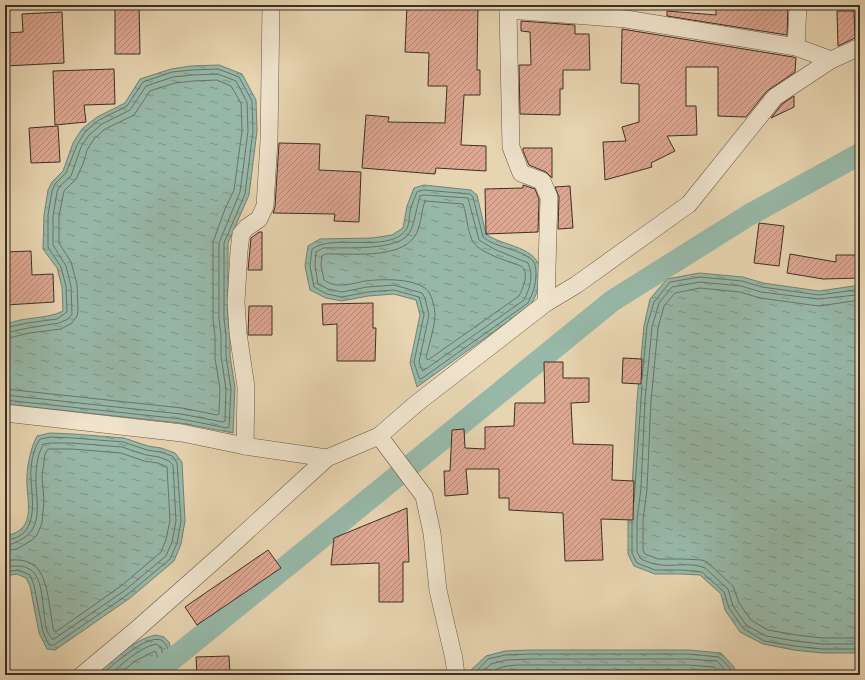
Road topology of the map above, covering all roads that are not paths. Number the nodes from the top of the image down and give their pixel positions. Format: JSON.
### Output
{"nodes":[{"id":1,"x":271,"y":5,"type":"edge"},
{"id":2,"x":798,"y":5,"type":"edge"},
{"id":3,"x":508,"y":7,"type":"edge"},
{"id":4,"x":796,"y":47,"type":"junction"},
{"id":5,"x":860,"y":47,"type":"edge"},
{"id":6,"x":831,"y":60,"type":"junction"},
{"id":7,"x":546,"y":303,"type":"junction"},
{"id":8,"x":5,"y":413,"type":"edge"},
{"id":9,"x":384,"y":442,"type":"junction"},
{"id":10,"x":245,"y":446,"type":"junction"},
{"id":11,"x":327,"y":458,"type":"junction"},
{"id":12,"x":82,"y":675,"type":"edge"},
{"id":13,"x":456,"y":675,"type":"edge"}],
"edges":[{"from":1,"to":10,"type":"street"},
{"from":2,"to":4,"type":"street"},
{"from":3,"to":4,"type":"street"},
{"from":3,"to":7,"type":"street"},
{"from":4,"to":6,"type":"street"},
{"from":5,"to":6,"type":"street"},
{"from":6,"to":7,"type":"street"},
{"from":7,"to":9,"type":"street"},
{"from":8,"to":10,"type":"street"},
{"from":9,"to":11,"type":"street"},
{"from":9,"to":13,"type":"street"},
{"from":10,"to":11,"type":"street"},
{"from":11,"to":12,"type":"street"}]}
